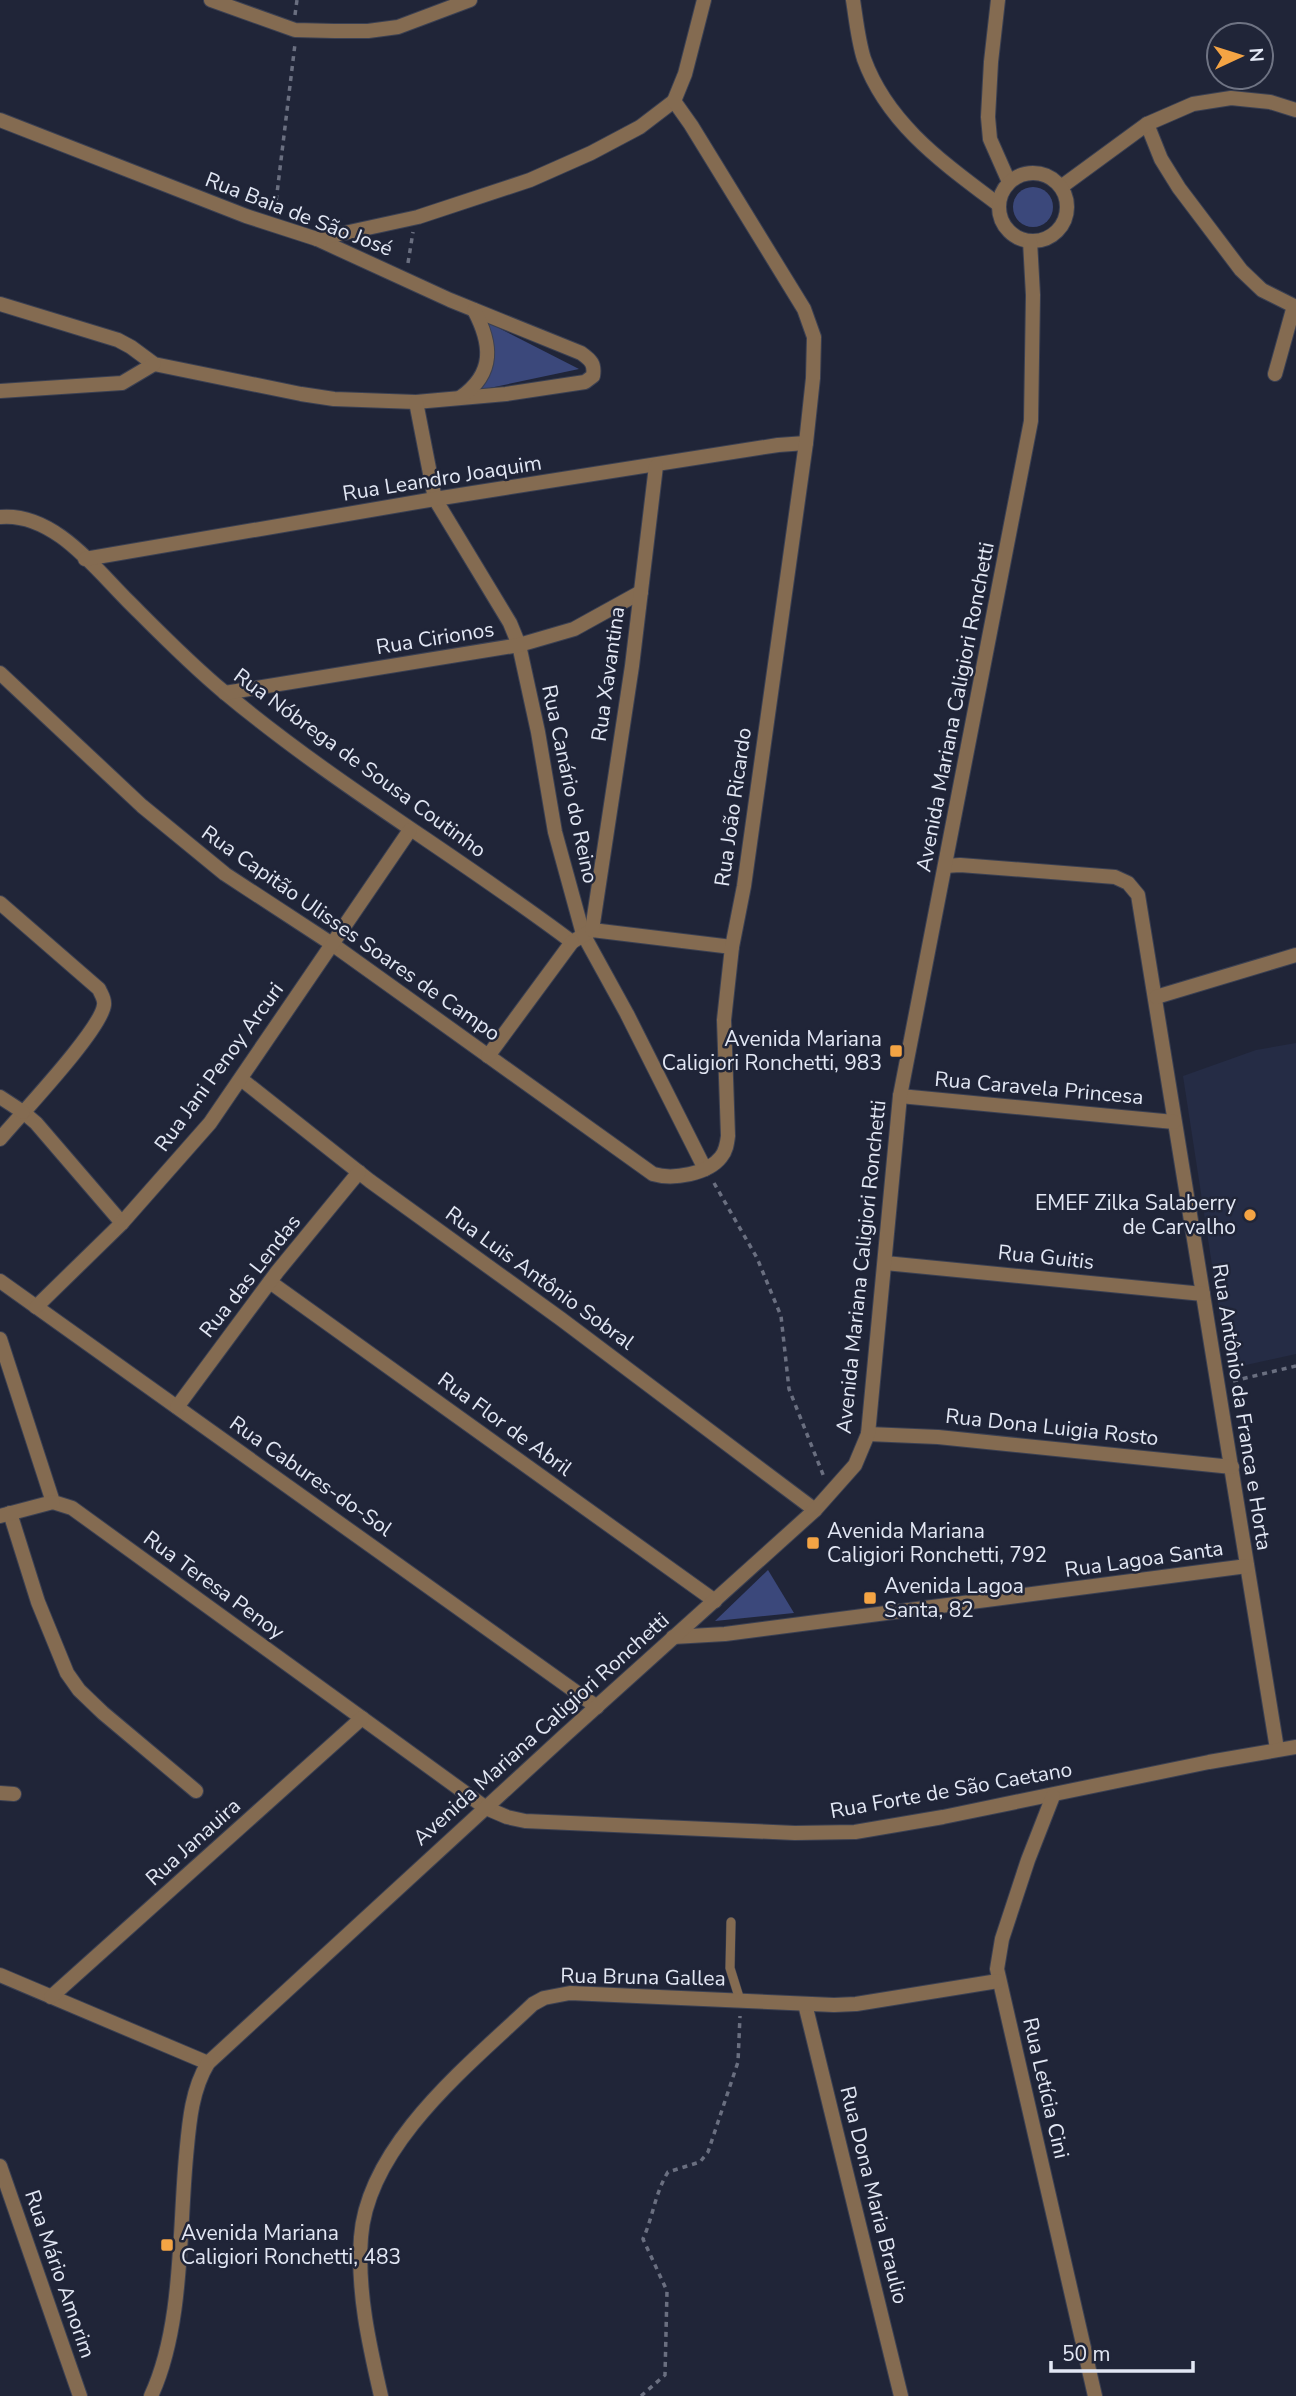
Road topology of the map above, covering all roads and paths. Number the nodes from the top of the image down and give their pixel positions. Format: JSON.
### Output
{"nodes":[{"id":1,"x":211,"y":0,"type":"edge"},
{"id":2,"x":470,"y":0,"type":"edge"},
{"id":3,"x":704,"y":0,"type":"edge"},
{"id":4,"x":853,"y":0,"type":"edge"},
{"id":5,"x":998,"y":0,"type":"edge"},
{"id":6,"x":295,"y":30,"type":"junction"},
{"id":7,"x":674,"y":101,"type":"junction"},
{"id":8,"x":1296,"y":110,"type":"edge"},
{"id":9,"x":0,"y":120,"type":"edge"},
{"id":10,"x":1147,"y":124,"type":"junction"},
{"id":11,"x":1009,"y":182,"type":"junction"},
{"id":12,"x":1060,"y":187,"type":"junction"},
{"id":13,"x":999,"y":205,"type":"junction"},
{"id":14,"x":415,"y":218,"type":"junction"},
{"id":15,"x":273,"y":224,"type":"junction"},
{"id":16,"x":317,"y":239,"type":"junction"},
{"id":17,"x":1030,"y":241,"type":"junction"},
{"id":18,"x":406,"y":279,"type":"junction"},
{"id":19,"x":0,"y":304,"type":"edge"},
{"id":20,"x":1295,"y":307,"type":"edge"},
{"id":21,"x":474,"y":310,"type":"junction"},
{"id":22,"x":154,"y":364,"type":"junction"},
{"id":23,"x":1275,"y":374,"type":"dead end"},
{"id":24,"x":0,"y":391,"type":"edge"},
{"id":25,"x":460,"y":398,"type":"junction"},
{"id":26,"x":416,"y":402,"type":"junction"},
{"id":27,"x":806,"y":443,"type":"junction"},
{"id":28,"x":656,"y":466,"type":"junction"},
{"id":29,"x":435,"y":499,"type":"junction"},
{"id":30,"x":0,"y":517,"type":"edge"},
{"id":31,"x":85,"y":559,"type":"junction"},
{"id":32,"x":641,"y":592,"type":"junction"},
{"id":33,"x":519,"y":645,"type":"junction"},
{"id":34,"x":0,"y":673,"type":"edge"},
{"id":35,"x":225,"y":693,"type":"junction"},
{"id":36,"x":410,"y":830,"type":"junction"},
{"id":37,"x":945,"y":866,"type":"junction"},
{"id":38,"x":0,"y":903,"type":"edge"},
{"id":39,"x":582,"y":935,"type":"junction"},
{"id":40,"x":332,"y":944,"type":"junction"},
{"id":41,"x":732,"y":947,"type":"junction"},
{"id":42,"x":1296,"y":955,"type":"edge"},
{"id":43,"x":1156,"y":997,"type":"junction"},
{"id":44,"x":488,"y":1056,"type":"junction"},
{"id":45,"x":241,"y":1079,"type":"junction"},
{"id":46,"x":900,"y":1096,"type":"junction"},
{"id":47,"x":0,"y":1097,"type":"edge"},
{"id":48,"x":23,"y":1112,"type":"junction"},
{"id":49,"x":1174,"y":1122,"type":"junction"},
{"id":50,"x":0,"y":1139,"type":"edge"},
{"id":51,"x":705,"y":1169,"type":"junction"},
{"id":52,"x":359,"y":1172,"type":"junction"},
{"id":53,"x":122,"y":1223,"type":"junction"},
{"id":54,"x":885,"y":1263,"type":"junction"},
{"id":55,"x":0,"y":1281,"type":"edge"},
{"id":56,"x":270,"y":1282,"type":"junction"},
{"id":57,"x":1203,"y":1294,"type":"junction"},
{"id":58,"x":36,"y":1307,"type":"junction"},
{"id":59,"x":0,"y":1339,"type":"edge"},
{"id":60,"x":1296,"y":1366,"type":"edge"},
{"id":61,"x":1218,"y":1384,"type":"junction"},
{"id":62,"x":177,"y":1407,"type":"junction"},
{"id":63,"x":868,"y":1434,"type":"junction"},
{"id":64,"x":1232,"y":1467,"type":"junction"},
{"id":65,"x":831,"y":1494,"type":"junction"},
{"id":66,"x":53,"y":1502,"type":"junction"},
{"id":67,"x":815,"y":1510,"type":"junction"},
{"id":68,"x":5,"y":1515,"type":"edge"},
{"id":69,"x":1247,"y":1566,"type":"junction"},
{"id":70,"x":715,"y":1601,"type":"junction"},
{"id":71,"x":673,"y":1637,"type":"junction"},
{"id":72,"x":597,"y":1707,"type":"junction"},
{"id":73,"x":362,"y":1718,"type":"junction"},
{"id":74,"x":1296,"y":1747,"type":"edge"},
{"id":75,"x":1278,"y":1749,"type":"junction"},
{"id":76,"x":196,"y":1791,"type":"dead end"},
{"id":77,"x":1053,"y":1796,"type":"junction"},
{"id":78,"x":486,"y":1808,"type":"junction"},
{"id":79,"x":731,"y":1922,"type":"dead end"},
{"id":80,"x":0,"y":1975,"type":"edge"},
{"id":81,"x":998,"y":1982,"type":"junction"},
{"id":82,"x":51,"y":1997,"type":"junction"},
{"id":83,"x":740,"y":2000,"type":"junction"},
{"id":84,"x":805,"y":2004,"type":"junction"},
{"id":85,"x":208,"y":2063,"type":"junction"},
{"id":86,"x":0,"y":2166,"type":"edge"},
{"id":87,"x":80,"y":2396,"type":"edge"},
{"id":88,"x":150,"y":2396,"type":"edge"},
{"id":89,"x":382,"y":2396,"type":"edge"},
{"id":90,"x":641,"y":2396,"type":"edge"},
{"id":91,"x":901,"y":2396,"type":"edge"},
{"id":92,"x":1095,"y":2396,"type":"edge"}],
"edges":[{"from":1,"to":6,"type":"street"},
{"from":2,"to":6,"type":"street"},
{"from":3,"to":7,"type":"street"},
{"from":4,"to":13,"type":"street"},
{"from":5,"to":11,"type":"street"},
{"from":6,"to":15,"type":"path"},
{"from":7,"to":14,"type":"street"},
{"from":7,"to":27,"type":"street","name":"Rua João Ricardo"},
{"from":8,"to":10,"type":"street"},
{"from":9,"to":15,"type":"street","name":"Rua Baia de São José"},
{"from":10,"to":12,"type":"street"},
{"from":10,"to":20,"type":"street"},
{"from":11,"to":12,"type":"street"},
{"from":11,"to":13,"type":"street"},
{"from":12,"to":17,"type":"street"},
{"from":13,"to":17,"type":"street"},
{"from":14,"to":16,"type":"street"},
{"from":14,"to":18,"type":"path"},
{"from":15,"to":16,"type":"street","name":"Rua Baia de São José"},
{"from":16,"to":18,"type":"street","name":"Rua Baia de São José"},
{"from":17,"to":37,"type":"street","name":"Avenida Mariana Caligiori Ronchetti"},
{"from":18,"to":21,"type":"street","name":"Rua Baia de São José"},
{"from":19,"to":22,"type":"street"},
{"from":20,"to":23,"type":"street"},
{"from":21,"to":25,"type":"street"},
{"from":21,"to":25,"type":"street","name":"Rua Baia de São José"},
{"from":22,"to":24,"type":"street"},
{"from":22,"to":26,"type":"street"},
{"from":25,"to":26,"type":"street"},
{"from":26,"to":29,"type":"street","name":"Rua Canário do Reino"},
{"from":27,"to":28,"type":"street","name":"Rua Leandro Joaquim"},
{"from":27,"to":41,"type":"street","name":"Rua João Ricardo"},
{"from":28,"to":29,"type":"street","name":"Rua Leandro Joaquim"},
{"from":28,"to":32,"type":"street","name":"Rua Xavantina"},
{"from":29,"to":31,"type":"street","name":"Rua Leandro Joaquim"},
{"from":29,"to":33,"type":"street","name":"Rua Canário do Reino"},
{"from":30,"to":31,"type":"street","name":"Rua Nóbrega de Sousa Coutinho"},
{"from":31,"to":35,"type":"street","name":"Rua Nóbrega de Sousa Coutinho"},
{"from":32,"to":33,"type":"street","name":"Rua Cirionos"},
{"from":32,"to":39,"type":"street","name":"Rua Xavantina"},
{"from":33,"to":35,"type":"street","name":"Rua Cirionos"},
{"from":33,"to":39,"type":"street","name":"Rua Canário do Reino"},
{"from":34,"to":40,"type":"street","name":"Rua Capitão Ulisses Soares de Campo"},
{"from":35,"to":36,"type":"street","name":"Rua Nóbrega de Sousa Coutinho"},
{"from":36,"to":39,"type":"street","name":"Rua Nóbrega de Sousa Coutinho"},
{"from":36,"to":40,"type":"street","name":"Rua Jani Penoy Arcuri"},
{"from":37,"to":43,"type":"street","name":"Rua Antônio da Franca e Horta"},
{"from":37,"to":46,"type":"street","name":"Avenida Mariana Caligiori Ronchetti"},
{"from":38,"to":48,"type":"street"},
{"from":39,"to":41,"type":"street","name":"Rua Nóbrega de Sousa Coutinho"},
{"from":39,"to":44,"type":"street","name":"Rua Xavantina"},
{"from":39,"to":51,"type":"street","name":"Rua Canário do Reino"},
{"from":40,"to":44,"type":"street","name":"Rua Capitão Ulisses Soares de Campo"},
{"from":40,"to":45,"type":"street","name":"Rua Jani Penoy Arcuri"},
{"from":41,"to":51,"type":"street","name":"Rua João Ricardo"},
{"from":42,"to":43,"type":"street"},
{"from":43,"to":49,"type":"street","name":"Rua Antônio da Franca e Horta"},
{"from":44,"to":51,"type":"street","name":"Rua Capitão Ulisses Soares de Campo"},
{"from":45,"to":52,"type":"street","name":"Rua Luis Antônio Sobral"},
{"from":45,"to":53,"type":"street","name":"Rua Jani Penoy Arcuri"},
{"from":46,"to":49,"type":"street","name":"Rua Caravela Princesa"},
{"from":46,"to":54,"type":"street","name":"Avenida Mariana Caligiori Ronchetti"},
{"from":47,"to":48,"type":"street"},
{"from":48,"to":50,"type":"street"},
{"from":48,"to":53,"type":"street"},
{"from":49,"to":57,"type":"street","name":"Rua Antônio da Franca e Horta"},
{"from":51,"to":65,"type":"path"},
{"from":52,"to":56,"type":"street","name":"Rua das Lendas"},
{"from":52,"to":67,"type":"street","name":"Rua Luis Antônio Sobral"},
{"from":53,"to":58,"type":"street","name":"Rua Jani Penoy Arcuri"},
{"from":54,"to":57,"type":"street","name":"Rua Guitis"},
{"from":54,"to":63,"type":"street","name":"Avenida Mariana Caligiori Ronchetti"},
{"from":55,"to":58,"type":"street","name":"Rua Cabures-do-Sol"},
{"from":56,"to":62,"type":"street","name":"Rua das Lendas"},
{"from":56,"to":70,"type":"street","name":"Rua Flor de Abril"},
{"from":57,"to":61,"type":"street","name":"Rua Antônio da Franca e Horta"},
{"from":58,"to":62,"type":"street","name":"Rua Cabures-do-Sol"},
{"from":59,"to":66,"type":"street"},
{"from":60,"to":61,"type":"path"},
{"from":61,"to":64,"type":"street","name":"Rua Antônio da Franca e Horta"},
{"from":62,"to":72,"type":"street","name":"Rua Cabures-do-Sol"},
{"from":63,"to":64,"type":"street","name":"Rua Dona Luigia Rosto"},
{"from":63,"to":65,"type":"street","name":"Avenida Mariana Caligiori Ronchetti"},
{"from":64,"to":69,"type":"street","name":"Rua Antônio da Franca e Horta"},
{"from":65,"to":67,"type":"street","name":"Avenida Mariana Caligiori Ronchetti"},
{"from":66,"to":68,"type":"street"},
{"from":66,"to":73,"type":"street","name":"Rua Teresa Penoy"},
{"from":67,"to":70,"type":"street","name":"Avenida Mariana Caligiori Ronchetti"},
{"from":68,"to":76,"type":"street"},
{"from":69,"to":71,"type":"street","name":"Rua Lagoa Santa"},
{"from":69,"to":75,"type":"street","name":"Rua Antônio da Franca e Horta"},
{"from":70,"to":71,"type":"street","name":"Avenida Mariana Caligiori Ronchetti"},
{"from":71,"to":72,"type":"street","name":"Avenida Mariana Caligiori Ronchetti"},
{"from":72,"to":78,"type":"street","name":"Avenida Mariana Caligiori Ronchetti"},
{"from":73,"to":78,"type":"street","name":"Rua Teresa Penoy"},
{"from":73,"to":82,"type":"street","name":"Rua Janauira"},
{"from":74,"to":75,"type":"street","name":"Rua Forte de São Caetano"},
{"from":75,"to":77,"type":"street","name":"Rua Forte de São Caetano"},
{"from":77,"to":78,"type":"street","name":"Rua Forte de São Caetano"},
{"from":77,"to":81,"type":"street","name":"Rua Letícia Cini"},
{"from":78,"to":85,"type":"street","name":"Avenida Mariana Caligiori Ronchetti"},
{"from":79,"to":83,"type":"lane"},
{"from":80,"to":82,"type":"street"},
{"from":81,"to":84,"type":"street","name":"Rua Bruna Gallea"},
{"from":81,"to":92,"type":"street","name":"Rua Letícia Cini"},
{"from":82,"to":85,"type":"street"},
{"from":83,"to":84,"type":"street","name":"Rua Bruna Gallea"},
{"from":83,"to":89,"type":"street","name":"Rua Bruna Gallea"},
{"from":83,"to":90,"type":"path"},
{"from":84,"to":91,"type":"street","name":"Rua Dona Maria Braulio"},
{"from":85,"to":88,"type":"street","name":"Avenida Mariana Caligiori Ronchetti"},
{"from":86,"to":87,"type":"street","name":"Rua Mário Amorim"}]}
